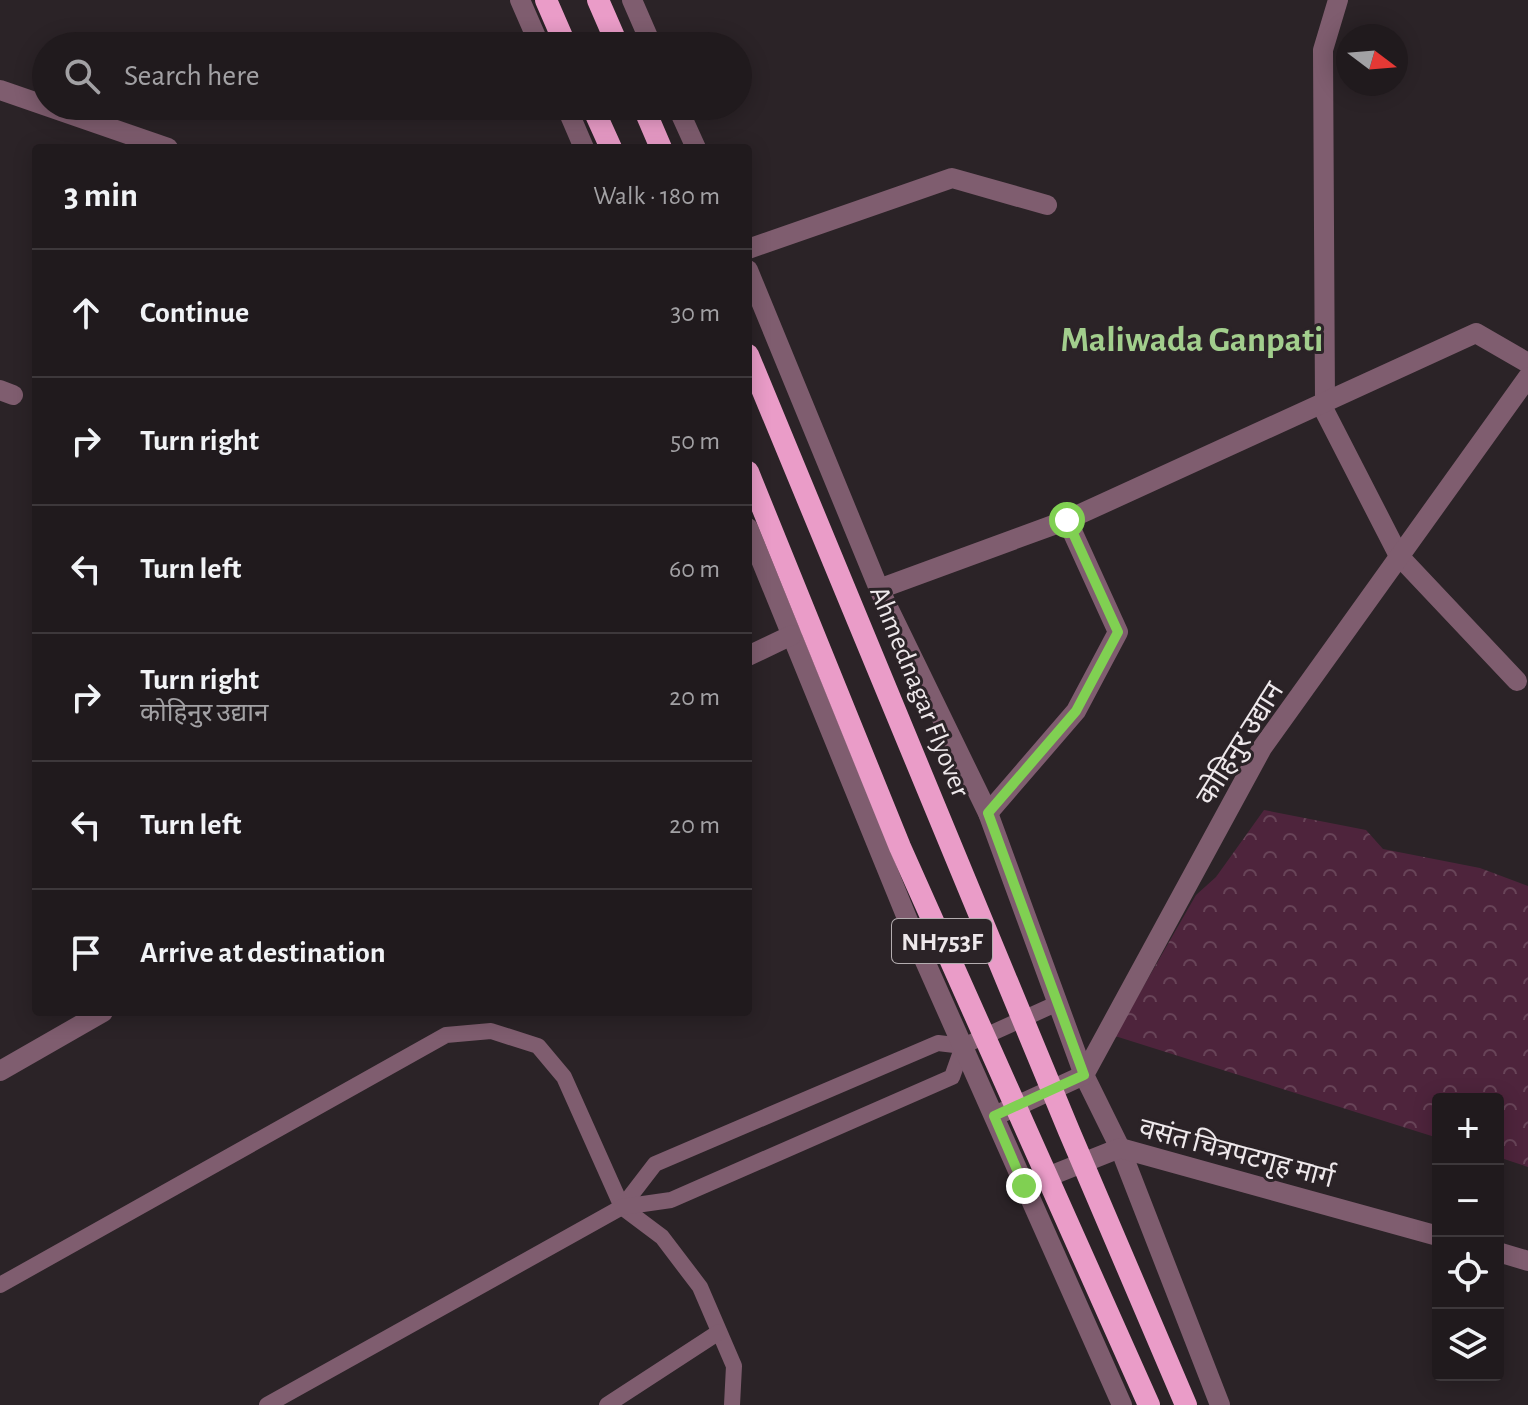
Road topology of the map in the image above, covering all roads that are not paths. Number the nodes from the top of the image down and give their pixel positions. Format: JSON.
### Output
{"nodes":[{"id":1,"x":520,"y":0,"type":"edge"},
{"id":2,"x":546,"y":0,"type":"edge"},
{"id":3,"x":598,"y":0,"type":"edge"},
{"id":4,"x":632,"y":0,"type":"edge"},
{"id":5,"x":1338,"y":0,"type":"edge"},
{"id":6,"x":534,"y":32,"type":"edge"},
{"id":7,"x":560,"y":32,"type":"edge"},
{"id":8,"x":612,"y":32,"type":"edge"},
{"id":9,"x":646,"y":32,"type":"edge"},
{"id":10,"x":0,"y":90,"type":"edge"},
{"id":11,"x":32,"y":101,"type":"edge"},
{"id":12,"x":87,"y":120,"type":"edge"},
{"id":13,"x":572,"y":120,"type":"edge"},
{"id":14,"x":598,"y":120,"type":"edge"},
{"id":15,"x":649,"y":120,"type":"edge"},
{"id":16,"x":683,"y":120,"type":"edge"},
{"id":17,"x":156,"y":144,"type":"edge"},
{"id":18,"x":582,"y":144,"type":"edge"},
{"id":19,"x":609,"y":144,"type":"edge"},
{"id":20,"x":659,"y":144,"type":"edge"},
{"id":21,"x":694,"y":144,"type":"edge"},
{"id":22,"x":1047,"y":205,"type":"dead end"},
{"id":23,"x":752,"y":248,"type":"edge"},
{"id":24,"x":752,"y":280,"type":"edge"},
{"id":25,"x":1528,"y":363,"type":"edge"},
{"id":26,"x":752,"y":365,"type":"edge"},
{"id":27,"x":1528,"y":377,"type":"edge"},
{"id":28,"x":1323,"y":403,"type":"junction"},
{"id":29,"x":752,"y":482,"type":"edge"},
{"id":30,"x":1067,"y":520,"type":"junction"},
{"id":31,"x":752,"y":538,"type":"edge"},
{"id":32,"x":1399,"y":556,"type":"junction"},
{"id":33,"x":879,"y":589,"type":"junction"},
{"id":34,"x":792,"y":635,"type":"junction"},
{"id":35,"x":752,"y":654,"type":"edge"},
{"id":36,"x":1517,"y":681,"type":"dead end"},
{"id":37,"x":988,"y":813,"type":"junction"},
{"id":38,"x":1058,"y":1003,"type":"junction"},
{"id":39,"x":96,"y":1016,"type":"edge"},
{"id":40,"x":963,"y":1046,"type":"junction"},
{"id":41,"x":4,"y":1065,"type":"edge"},
{"id":42,"x":1084,"y":1075,"type":"junction"},
{"id":43,"x":994,"y":1116,"type":"junction"},
{"id":44,"x":1120,"y":1148,"type":"junction"},
{"id":45,"x":1024,"y":1186,"type":"junction"},
{"id":46,"x":622,"y":1207,"type":"junction"},
{"id":47,"x":1432,"y":1234,"type":"edge"},
{"id":48,"x":1504,"y":1254,"type":"edge"},
{"id":49,"x":1528,"y":1261,"type":"edge"},
{"id":50,"x":0,"y":1285,"type":"edge"},
{"id":51,"x":719,"y":1332,"type":"junction"},
{"id":52,"x":294,"y":1398,"type":"edge"},
{"id":53,"x":267,"y":1405,"type":"edge"},
{"id":54,"x":607,"y":1405,"type":"edge"},
{"id":55,"x":732,"y":1405,"type":"edge"},
{"id":56,"x":1122,"y":1405,"type":"edge"},
{"id":57,"x":1149,"y":1405,"type":"edge"},
{"id":58,"x":1186,"y":1405,"type":"edge"},
{"id":59,"x":1220,"y":1405,"type":"edge"}],
"edges":[{"from":1,"to":6,"type":"street"},
{"from":2,"to":7,"type":"highway"},
{"from":3,"to":8,"type":"highway"},
{"from":4,"to":9,"type":"street"},
{"from":5,"to":28,"type":"street"},
{"from":10,"to":11,"type":"street"},
{"from":12,"to":17,"type":"street"},
{"from":13,"to":18,"type":"street"},
{"from":14,"to":19,"type":"highway"},
{"from":15,"to":20,"type":"highway"},
{"from":16,"to":21,"type":"street"},
{"from":22,"to":23,"type":"street"},
{"from":24,"to":33,"type":"street"},
{"from":25,"to":28,"type":"street"},
{"from":26,"to":58,"type":"highway","name":"Ahmednagar Flyover","number":"NH753F","bridge":true},
{"from":27,"to":32,"type":"street","name":"कोहिनुर उद्यान"},
{"from":28,"to":30,"type":"street"},
{"from":28,"to":32,"type":"street"},
{"from":29,"to":57,"type":"highway","number":"NH753F","bridge":true},
{"from":30,"to":33,"type":"street"},
{"from":30,"to":37,"type":"street"},
{"from":31,"to":34,"type":"street"},
{"from":32,"to":36,"type":"street"},
{"from":32,"to":42,"type":"street","name":"कोहिनुर उद्यान"},
{"from":33,"to":37,"type":"street"},
{"from":34,"to":35,"type":"street"},
{"from":34,"to":40,"type":"street"},
{"from":37,"to":38,"type":"street"},
{"from":38,"to":40,"type":"lane"},
{"from":38,"to":42,"type":"street"},
{"from":39,"to":41,"type":"street"},
{"from":40,"to":43,"type":"street"},
{"from":40,"to":46,"type":"lane"},
{"from":40,"to":46,"type":"lane"},
{"from":42,"to":43,"type":"street"},
{"from":42,"to":44,"type":"street"},
{"from":43,"to":45,"type":"street"},
{"from":44,"to":45,"type":"street","name":"वसंत चित्रपटगृह मार्ग"},
{"from":44,"to":47,"type":"street","name":"वसंत चित्रपटगृह मार्ग"},
{"from":44,"to":59,"type":"street"},
{"from":45,"to":56,"type":"street"},
{"from":46,"to":50,"type":"lane"},
{"from":46,"to":51,"type":"lane"},
{"from":46,"to":52,"type":"lane"},
{"from":48,"to":49,"type":"street"},
{"from":51,"to":54,"type":"lane"},
{"from":51,"to":55,"type":"lane"},
{"from":52,"to":53,"type":"lane"}]}
